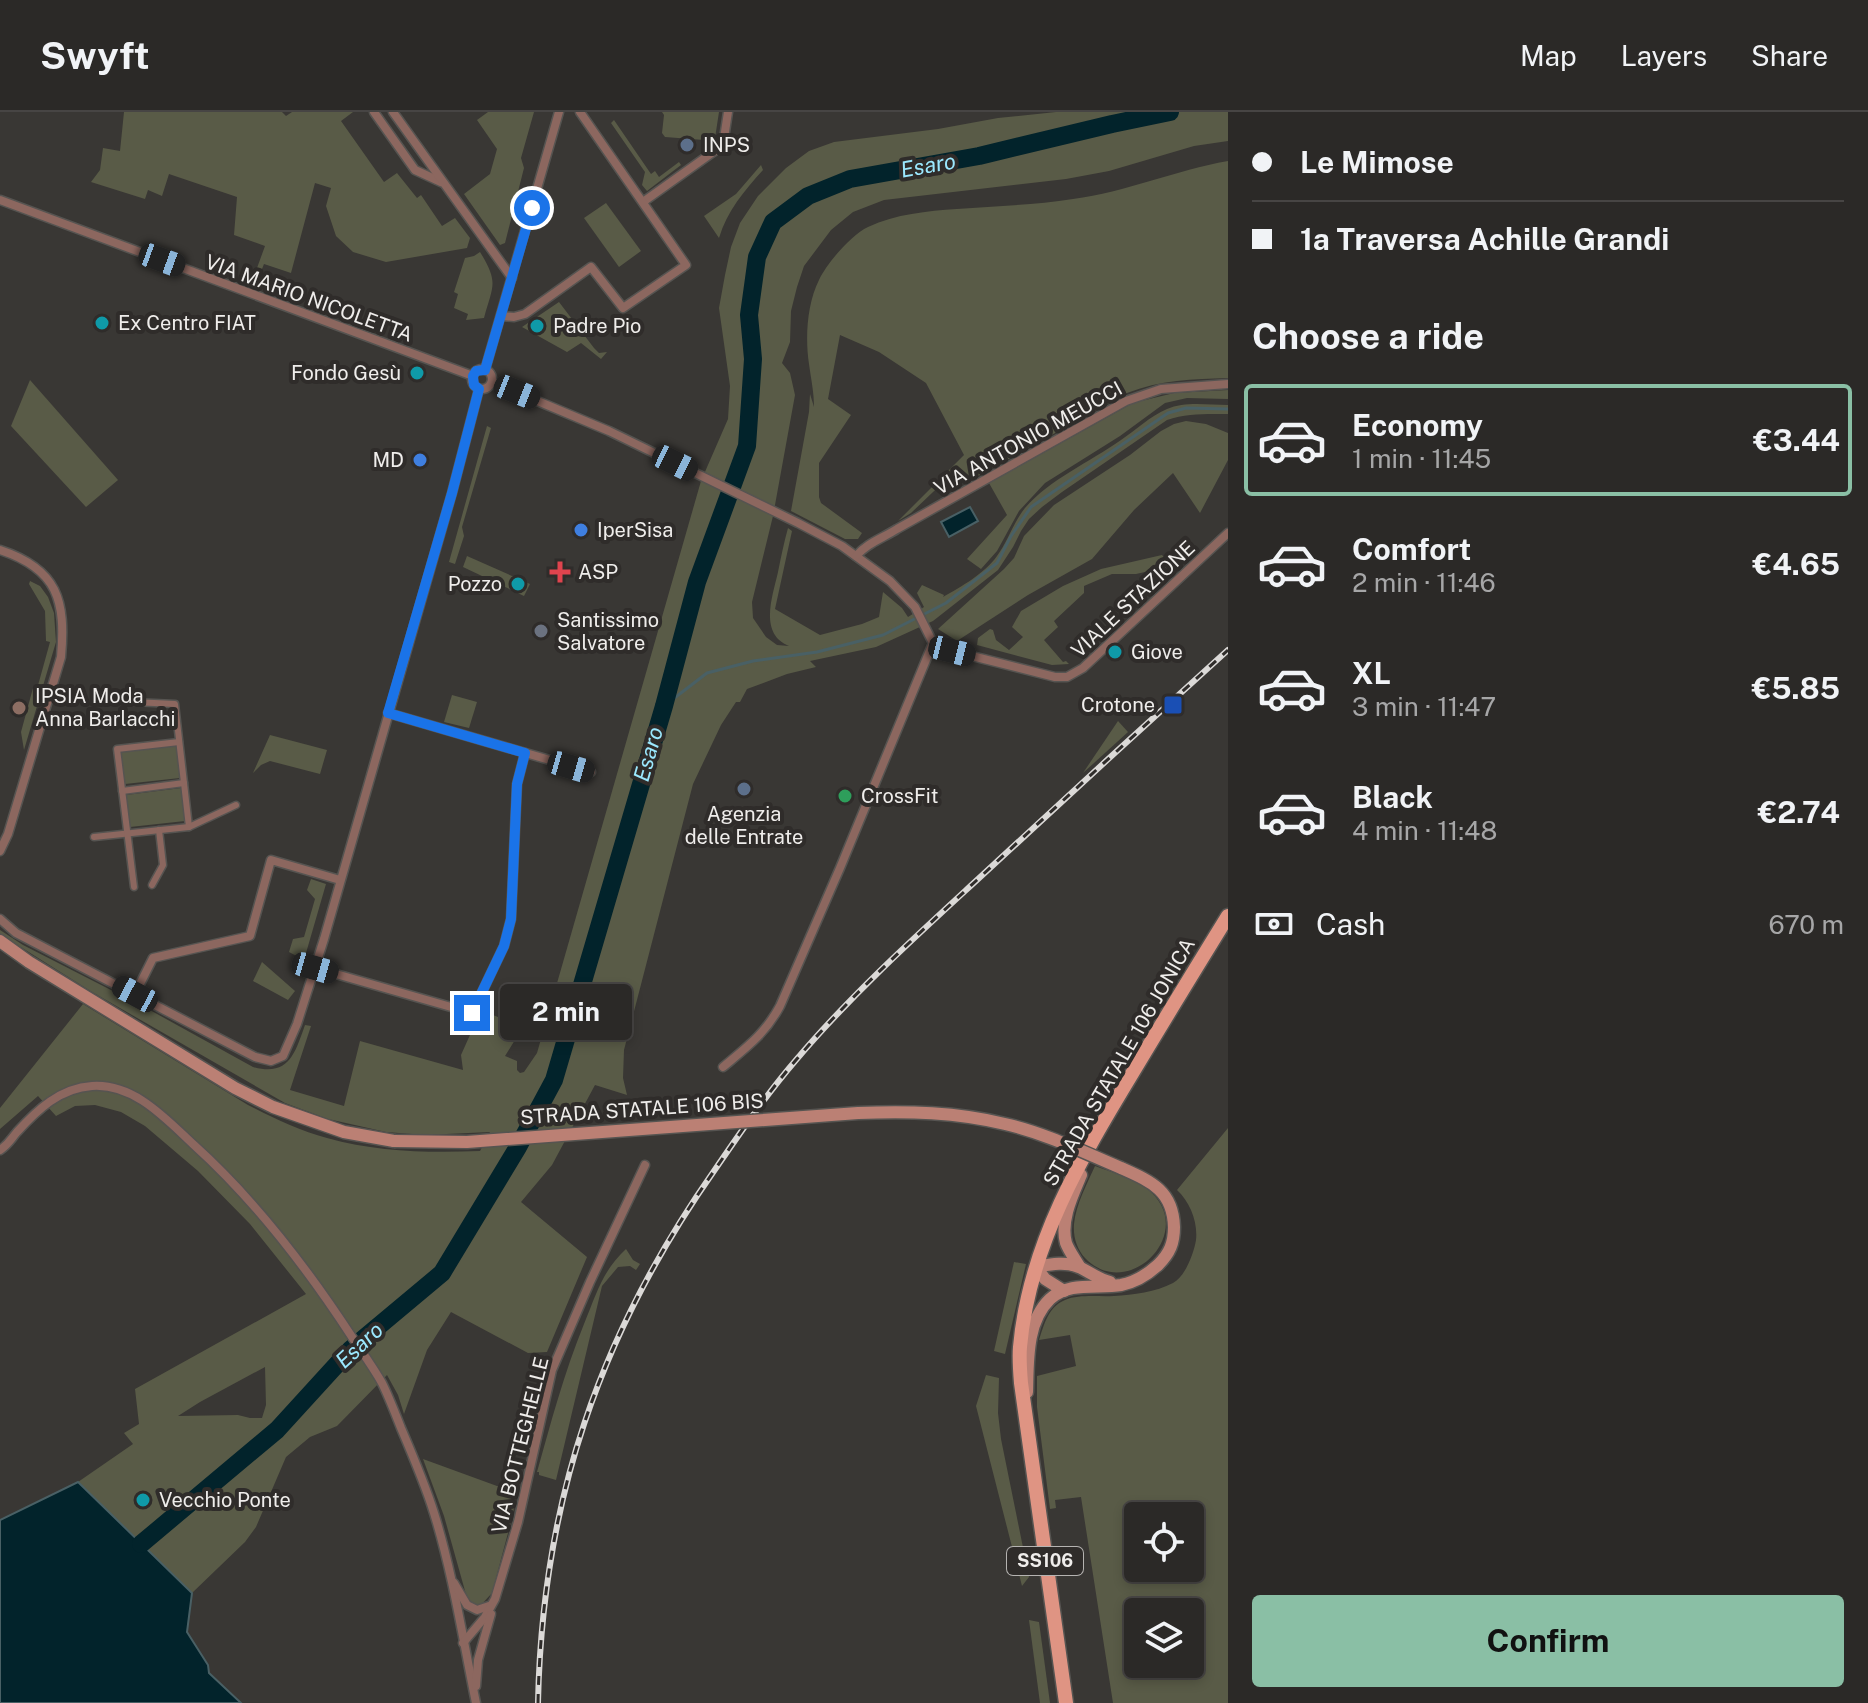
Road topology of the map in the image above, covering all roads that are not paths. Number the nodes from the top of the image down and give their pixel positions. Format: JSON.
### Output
{"nodes":[{"id":1,"x":374,"y":112,"type":"edge"},
{"id":2,"x":393,"y":112,"type":"edge"},
{"id":3,"x":559,"y":112,"type":"edge"},
{"id":4,"x":580,"y":112,"type":"edge"},
{"id":5,"x":728,"y":112,"type":"edge"},
{"id":6,"x":442,"y":183,"type":"junction"},
{"id":7,"x":0,"y":200,"type":"edge"},
{"id":8,"x":643,"y":202,"type":"junction"},
{"id":9,"x":512,"y":278,"type":"junction"},
{"id":10,"x":501,"y":316,"type":"junction"},
{"id":11,"x":485,"y":370,"type":"junction"},
{"id":12,"x":473,"y":376,"type":"junction"},
{"id":13,"x":492,"y":382,"type":"junction"},
{"id":14,"x":1228,"y":384,"type":"edge"},
{"id":15,"x":479,"y":389,"type":"junction"},
{"id":16,"x":1228,"y":533,"type":"edge"},
{"id":17,"x":0,"y":550,"type":"edge"},
{"id":18,"x":856,"y":556,"type":"junction"},
{"id":19,"x":933,"y":643,"type":"junction"},
{"id":20,"x":133,"y":702,"type":"dead end"},
{"id":21,"x":388,"y":713,"type":"junction"},
{"id":22,"x":179,"y":742,"type":"junction"},
{"id":23,"x":525,"y":753,"type":"junction"},
{"id":24,"x":591,"y":772,"type":"dead end"},
{"id":25,"x":184,"y":783,"type":"junction"},
{"id":26,"x":122,"y":791,"type":"junction"},
{"id":27,"x":236,"y":805,"type":"dead end"},
{"id":28,"x":189,"y":827,"type":"junction"},
{"id":29,"x":159,"y":830,"type":"junction"},
{"id":30,"x":8,"y":834,"type":"junction"},
{"id":31,"x":127,"y":834,"type":"junction"},
{"id":32,"x":94,"y":837,"type":"dead end"},
{"id":33,"x":0,"y":843,"type":"edge"},
{"id":34,"x":0,"y":851,"type":"edge"},
{"id":35,"x":0,"y":860,"type":"edge"},
{"id":36,"x":340,"y":880,"type":"junction"},
{"id":37,"x":152,"y":885,"type":"dead end"},
{"id":38,"x":134,"y":887,"type":"dead end"},
{"id":39,"x":0,"y":913,"type":"edge"},
{"id":40,"x":1228,"y":916,"type":"edge"},
{"id":41,"x":2,"y":922,"type":"edge"},
{"id":42,"x":0,"y":941,"type":"edge"},
{"id":43,"x":0,"y":949,"type":"edge"},
{"id":44,"x":29,"y":962,"type":"junction"},
{"id":45,"x":315,"y":968,"type":"junction"},
{"id":46,"x":135,"y":994,"type":"junction"},
{"id":47,"x":723,"y":1067,"type":"dead end"},
{"id":48,"x":1102,"y":1123,"type":"junction"},
{"id":49,"x":12,"y":1137,"type":"junction"},
{"id":50,"x":0,"y":1139,"type":"edge"},
{"id":51,"x":0,"y":1150,"type":"edge"},
{"id":52,"x":645,"y":1165,"type":"dead end"},
{"id":53,"x":1079,"y":1266,"type":"junction"},
{"id":54,"x":1036,"y":1267,"type":"junction"},
{"id":55,"x":1120,"y":1285,"type":"junction"},
{"id":56,"x":1064,"y":1291,"type":"junction"},
{"id":57,"x":1026,"y":1419,"type":"junction"},
{"id":58,"x":449,"y":1570,"type":"junction"},
{"id":59,"x":495,"y":1599,"type":"junction"},
{"id":60,"x":463,"y":1643,"type":"junction"},
{"id":61,"x":476,"y":1703,"type":"edge"},
{"id":62,"x":1066,"y":1703,"type":"edge"}],
"edges":[{"from":1,"to":6,"type":"street"},
{"from":2,"to":6,"type":"street"},
{"from":3,"to":9,"type":"street"},
{"from":4,"to":8,"type":"street"},
{"from":5,"to":8,"type":"street"},
{"from":6,"to":9,"type":"street"},
{"from":7,"to":12,"type":"street","name":"VIA MARIO NICOLETTA"},
{"from":8,"to":10,"type":"street"},
{"from":9,"to":10,"type":"street"},
{"from":10,"to":11,"type":"street"},
{"from":11,"to":12,"type":"street"},
{"from":11,"to":13,"type":"street"},
{"from":12,"to":15,"type":"street"},
{"from":13,"to":15,"type":"street"},
{"from":13,"to":18,"type":"street"},
{"from":14,"to":18,"type":"street","name":"VIA ANTONIO MEUCCI"},
{"from":15,"to":21,"type":"street"},
{"from":16,"to":19,"type":"street","name":"VIALE STAZIONE"},
{"from":17,"to":30,"type":"street"},
{"from":18,"to":19,"type":"street"},
{"from":19,"to":47,"type":"street"},
{"from":20,"to":22,"type":"street"},
{"from":21,"to":23,"type":"street"},
{"from":21,"to":36,"type":"street"},
{"from":22,"to":25,"type":"street"},
{"from":22,"to":26,"type":"street"},
{"from":23,"to":24,"type":"street"},
{"from":23,"to":45,"type":"street"},
{"from":25,"to":26,"type":"street"},
{"from":25,"to":28,"type":"street"},
{"from":26,"to":31,"type":"street"},
{"from":27,"to":28,"type":"street"},
{"from":28,"to":29,"type":"street"},
{"from":29,"to":31,"type":"street"},
{"from":29,"to":37,"type":"street"},
{"from":30,"to":33,"type":"street"},
{"from":30,"to":34,"type":"street"},
{"from":30,"to":35,"type":"street"},
{"from":31,"to":32,"type":"street"},
{"from":31,"to":38,"type":"street"},
{"from":36,"to":45,"type":"street"},
{"from":36,"to":46,"type":"street"},
{"from":39,"to":41,"type":"street"},
{"from":40,"to":48,"type":"main road","name":"STRADA STATALE 106 JONICA","number":"SS106"},
{"from":41,"to":46,"type":"street"},
{"from":42,"to":44,"type":"main road"},
{"from":43,"to":44,"type":"main road"},
{"from":44,"to":55,"type":"main road","name":"STRADA STATALE 106 BIS","bridge":true},
{"from":45,"to":46,"type":"street"},
{"from":48,"to":53,"type":"main road"},
{"from":48,"to":54,"type":"main road","name":"STRADA STATALE 106 JONICA","number":"SS106"},
{"from":49,"to":50,"type":"street"},
{"from":49,"to":51,"type":"street"},
{"from":49,"to":58,"type":"street"},
{"from":52,"to":59,"type":"street","name":"VIA BOTTEGHELLE"},
{"from":53,"to":54,"type":"main road"},
{"from":53,"to":55,"type":"main road"},
{"from":54,"to":56,"type":"main road"},
{"from":54,"to":57,"type":"main road","name":"STRADA STATALE 106 JONICA","number":"SS106"},
{"from":55,"to":56,"type":"main road"},
{"from":56,"to":57,"type":"main road"},
{"from":57,"to":62,"type":"main road","name":"STRADA STATALE 106 JONICA","number":"SS106"},
{"from":58,"to":59,"type":"street"},
{"from":58,"to":60,"type":"street"},
{"from":59,"to":60,"type":"street","name":"VIA BOTTEGHELLE"},
{"from":59,"to":61,"type":"street"},
{"from":60,"to":61,"type":"street"}]}
